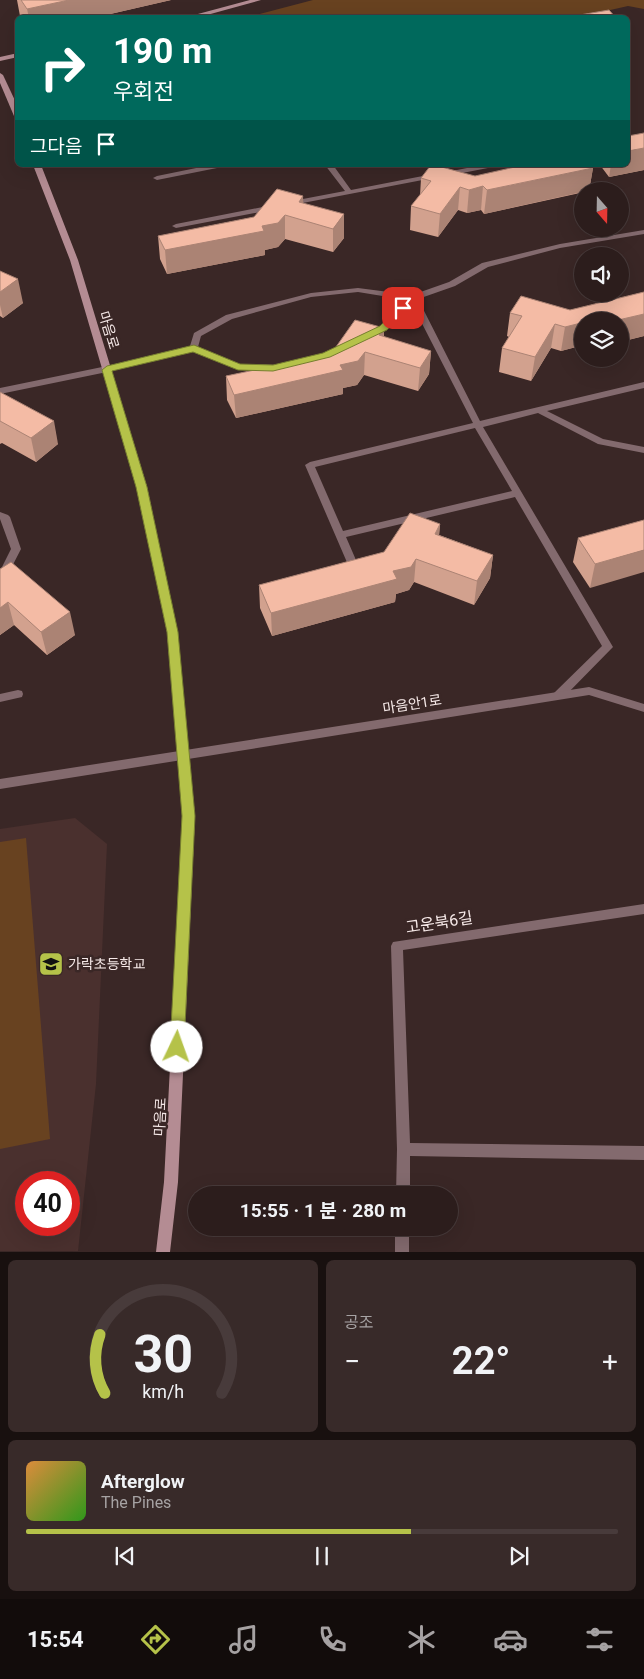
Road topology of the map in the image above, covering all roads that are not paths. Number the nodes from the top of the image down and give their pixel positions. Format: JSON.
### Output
{"nodes":[{"id":1,"x":258,"y":0,"type":"edge"},
{"id":2,"x":198,"y":15,"type":"edge"},
{"id":3,"x":15,"y":56,"type":"edge"},
{"id":4,"x":0,"y":59,"type":"edge"},
{"id":5,"x":0,"y":75,"type":"edge"},
{"id":6,"x":15,"y":109,"type":"edge"},
{"id":7,"x":38,"y":167,"type":"edge"},
{"id":8,"x":212,"y":167,"type":"edge"},
{"id":9,"x":331,"y":167,"type":"edge"},
{"id":10,"x":482,"y":167,"type":"edge"},
{"id":11,"x":157,"y":178,"type":"dead end"},
{"id":12,"x":349,"y":192,"type":"junction"},
{"id":13,"x":176,"y":226,"type":"dead end"},
{"id":14,"x":644,"y":232,"type":"edge"},
{"id":15,"x":413,"y":298,"type":"junction"},
{"id":16,"x":359,"y":340,"type":"edge"},
{"id":17,"x":194,"y":348,"type":"junction"},
{"id":18,"x":291,"y":364,"type":"edge"},
{"id":19,"x":107,"y":370,"type":"junction"},
{"id":20,"x":644,"y":385,"type":"edge"},
{"id":21,"x":0,"y":391,"type":"edge"},
{"id":22,"x":540,"y":411,"type":"junction"},
{"id":23,"x":478,"y":426,"type":"junction"},
{"id":24,"x":644,"y":450,"type":"edge"},
{"id":25,"x":517,"y":493,"type":"junction"},
{"id":26,"x":0,"y":515,"type":"edge"},
{"id":27,"x":341,"y":535,"type":"junction"},
{"id":28,"x":354,"y":567,"type":"edge"},
{"id":29,"x":0,"y":581,"type":"edge"},
{"id":30,"x":18,"y":694,"type":"dead end"},
{"id":31,"x":558,"y":696,"type":"junction"},
{"id":32,"x":0,"y":698,"type":"edge"},
{"id":33,"x":644,"y":708,"type":"edge"},
{"id":34,"x":183,"y":754,"type":"junction"},
{"id":35,"x":0,"y":784,"type":"edge"},
{"id":36,"x":644,"y":909,"type":"edge"},
{"id":37,"x":404,"y":1148,"type":"junction"},
{"id":38,"x":644,"y":1153,"type":"edge"},
{"id":39,"x":403,"y":1186,"type":"edge"},
{"id":40,"x":402,"y":1236,"type":"edge"},
{"id":41,"x":163,"y":1252,"type":"edge"},
{"id":42,"x":402,"y":1252,"type":"edge"}],
"edges":[{"from":1,"to":2,"type":"street"},
{"from":3,"to":4,"type":"street"},
{"from":5,"to":6,"type":"street"},
{"from":7,"to":19,"type":"street","name":"마음로"},
{"from":8,"to":11,"type":"street"},
{"from":9,"to":12,"type":"street"},
{"from":10,"to":12,"type":"street"},
{"from":12,"to":13,"type":"street"},
{"from":14,"to":15,"type":"street"},
{"from":15,"to":16,"type":"street"},
{"from":15,"to":17,"type":"street"},
{"from":15,"to":23,"type":"street"},
{"from":17,"to":18,"type":"street"},
{"from":17,"to":19,"type":"street"},
{"from":19,"to":21,"type":"street"},
{"from":19,"to":34,"type":"street","name":"마음로"},
{"from":20,"to":22,"type":"street"},
{"from":22,"to":23,"type":"street"},
{"from":22,"to":24,"type":"street"},
{"from":23,"to":25,"type":"street"},
{"from":23,"to":27,"type":"street"},
{"from":25,"to":27,"type":"street"},
{"from":25,"to":31,"type":"street"},
{"from":26,"to":29,"type":"street"},
{"from":27,"to":28,"type":"street"},
{"from":30,"to":32,"type":"street"},
{"from":31,"to":33,"type":"street","name":"마음안1로"},
{"from":31,"to":34,"type":"street","name":"마음안1로"},
{"from":34,"to":35,"type":"street","name":"마음안1로"},
{"from":34,"to":41,"type":"street","name":"마음로"},
{"from":36,"to":37,"type":"street","name":"고운북6길"},
{"from":37,"to":38,"type":"street"},
{"from":37,"to":39,"type":"street","name":"고운북6길"},
{"from":40,"to":42,"type":"street"}]}
